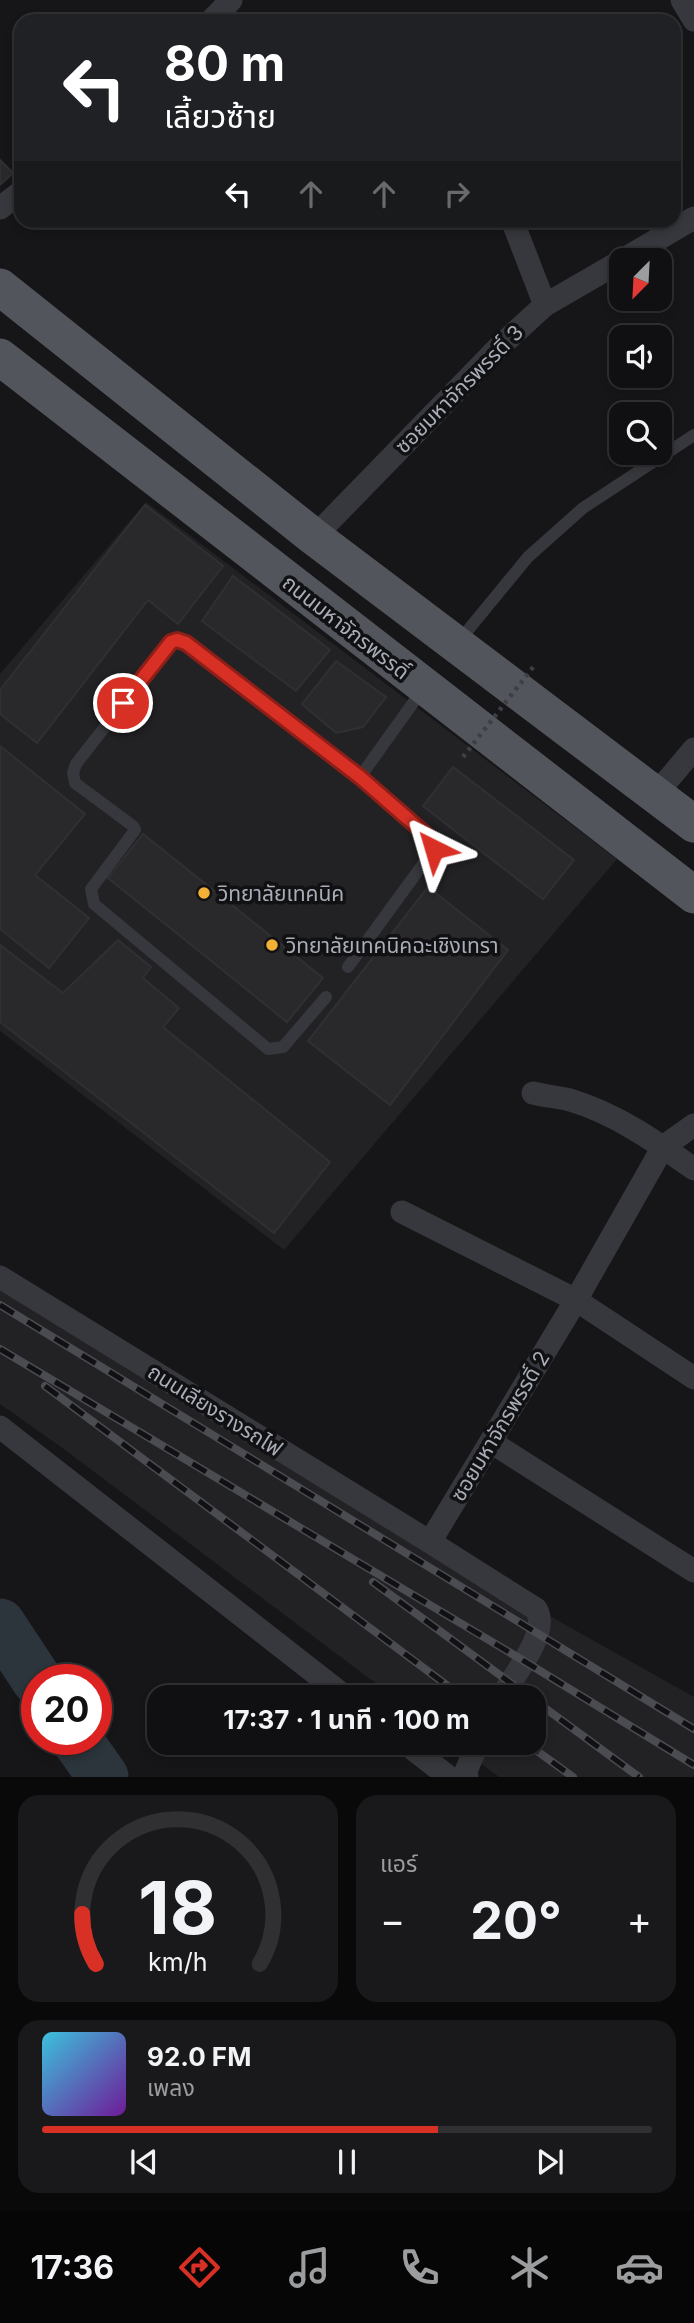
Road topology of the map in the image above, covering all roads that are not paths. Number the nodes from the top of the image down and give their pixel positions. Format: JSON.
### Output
{"nodes":[{"id":1,"x":231,"y":0,"type":"edge"},
{"id":2,"x":682,"y":0,"type":"edge"},
{"id":3,"x":218,"y":14,"type":"edge"},
{"id":4,"x":694,"y":20,"type":"edge"},
{"id":5,"x":14,"y":197,"type":"edge"},
{"id":6,"x":0,"y":208,"type":"edge"},
{"id":7,"x":515,"y":228,"type":"edge"},
{"id":8,"x":677,"y":228,"type":"edge"},
{"id":9,"x":643,"y":248,"type":"edge"},
{"id":10,"x":609,"y":268,"type":"edge"},
{"id":11,"x":0,"y":287,"type":"edge"},
{"id":12,"x":545,"y":305,"type":"junction"},
{"id":13,"x":0,"y":357,"type":"edge"},
{"id":14,"x":694,"y":435,"type":"edge"},
{"id":15,"x":314,"y":537,"type":"junction"},
{"id":16,"x":457,"y":644,"type":"junction"},
{"id":17,"x":424,"y":687,"type":"junction"},
{"id":18,"x":694,"y":749,"type":"edge"},
{"id":19,"x":360,"y":777,"type":"junction"},
{"id":20,"x":656,"y":794,"type":"junction"},
{"id":21,"x":694,"y":824,"type":"edge"},
{"id":22,"x":694,"y":895,"type":"edge"},
{"id":23,"x":348,"y":967,"type":"dead end"},
{"id":24,"x":326,"y":997,"type":"dead end"},
{"id":25,"x":533,"y":1093,"type":"dead end"},
{"id":26,"x":694,"y":1125,"type":"edge"},
{"id":27,"x":663,"y":1147,"type":"junction"},
{"id":28,"x":694,"y":1169,"type":"edge"},
{"id":29,"x":402,"y":1212,"type":"dead end"},
{"id":30,"x":0,"y":1278,"type":"edge"},
{"id":31,"x":576,"y":1300,"type":"junction"},
{"id":32,"x":694,"y":1378,"type":"edge"},
{"id":33,"x":0,"y":1427,"type":"edge"},
{"id":34,"x":491,"y":1442,"type":"junction"},
{"id":35,"x":430,"y":1542,"type":"junction"},
{"id":36,"x":694,"y":1571,"type":"edge"},
{"id":37,"x":330,"y":1685,"type":"edge"},
{"id":38,"x":508,"y":1685,"type":"edge"},
{"id":39,"x":421,"y":1755,"type":"edge"},
{"id":40,"x":473,"y":1755,"type":"edge"},
{"id":41,"x":449,"y":1777,"type":"edge"},
{"id":42,"x":467,"y":1777,"type":"edge"}],
"edges":[{"from":1,"to":3,"type":"street"},
{"from":2,"to":4,"type":"street"},
{"from":5,"to":6,"type":"street"},
{"from":7,"to":12,"type":"street"},
{"from":8,"to":9,"type":"street","name":"ซอยมหาจักรพรรดิ์ 3"},
{"from":10,"to":12,"type":"street","name":"ซอยมหาจักรพรรดิ์ 3"},
{"from":11,"to":15,"type":"main road"},
{"from":12,"to":15,"type":"street","name":"ซอยมหาจักรพรรดิ์ 3"},
{"from":13,"to":17,"type":"main road","name":"ถนนมหาจักรพรรดิ์"},
{"from":14,"to":16,"type":"lane"},
{"from":15,"to":16,"type":"main road"},
{"from":16,"to":20,"type":"main road"},
{"from":17,"to":19,"type":"lane"},
{"from":17,"to":22,"type":"main road","name":"ถนนมหาจักรพรรดิ์"},
{"from":18,"to":20,"type":"street"},
{"from":19,"to":23,"type":"lane"},
{"from":19,"to":24,"type":"lane"},
{"from":20,"to":21,"type":"main road"},
{"from":25,"to":27,"type":"street"},
{"from":26,"to":27,"type":"street","name":"ซอยมหาจักรพรรดิ์ 2"},
{"from":27,"to":28,"type":"street"},
{"from":27,"to":31,"type":"street","name":"ซอยมหาจักรพรรดิ์ 2"},
{"from":29,"to":31,"type":"street"},
{"from":30,"to":35,"type":"street","name":"ถนนเลียงรางรถไฟ"},
{"from":31,"to":32,"type":"street"},
{"from":31,"to":34,"type":"street","name":"ซอยมหาจักรพรรดิ์ 2"},
{"from":33,"to":37,"type":"street"},
{"from":34,"to":35,"type":"street","name":"ซอยมหาจักรพรรดิ์ 2"},
{"from":34,"to":36,"type":"street"},
{"from":35,"to":38,"type":"street"},
{"from":39,"to":41,"type":"street"},
{"from":40,"to":42,"type":"street"}]}
